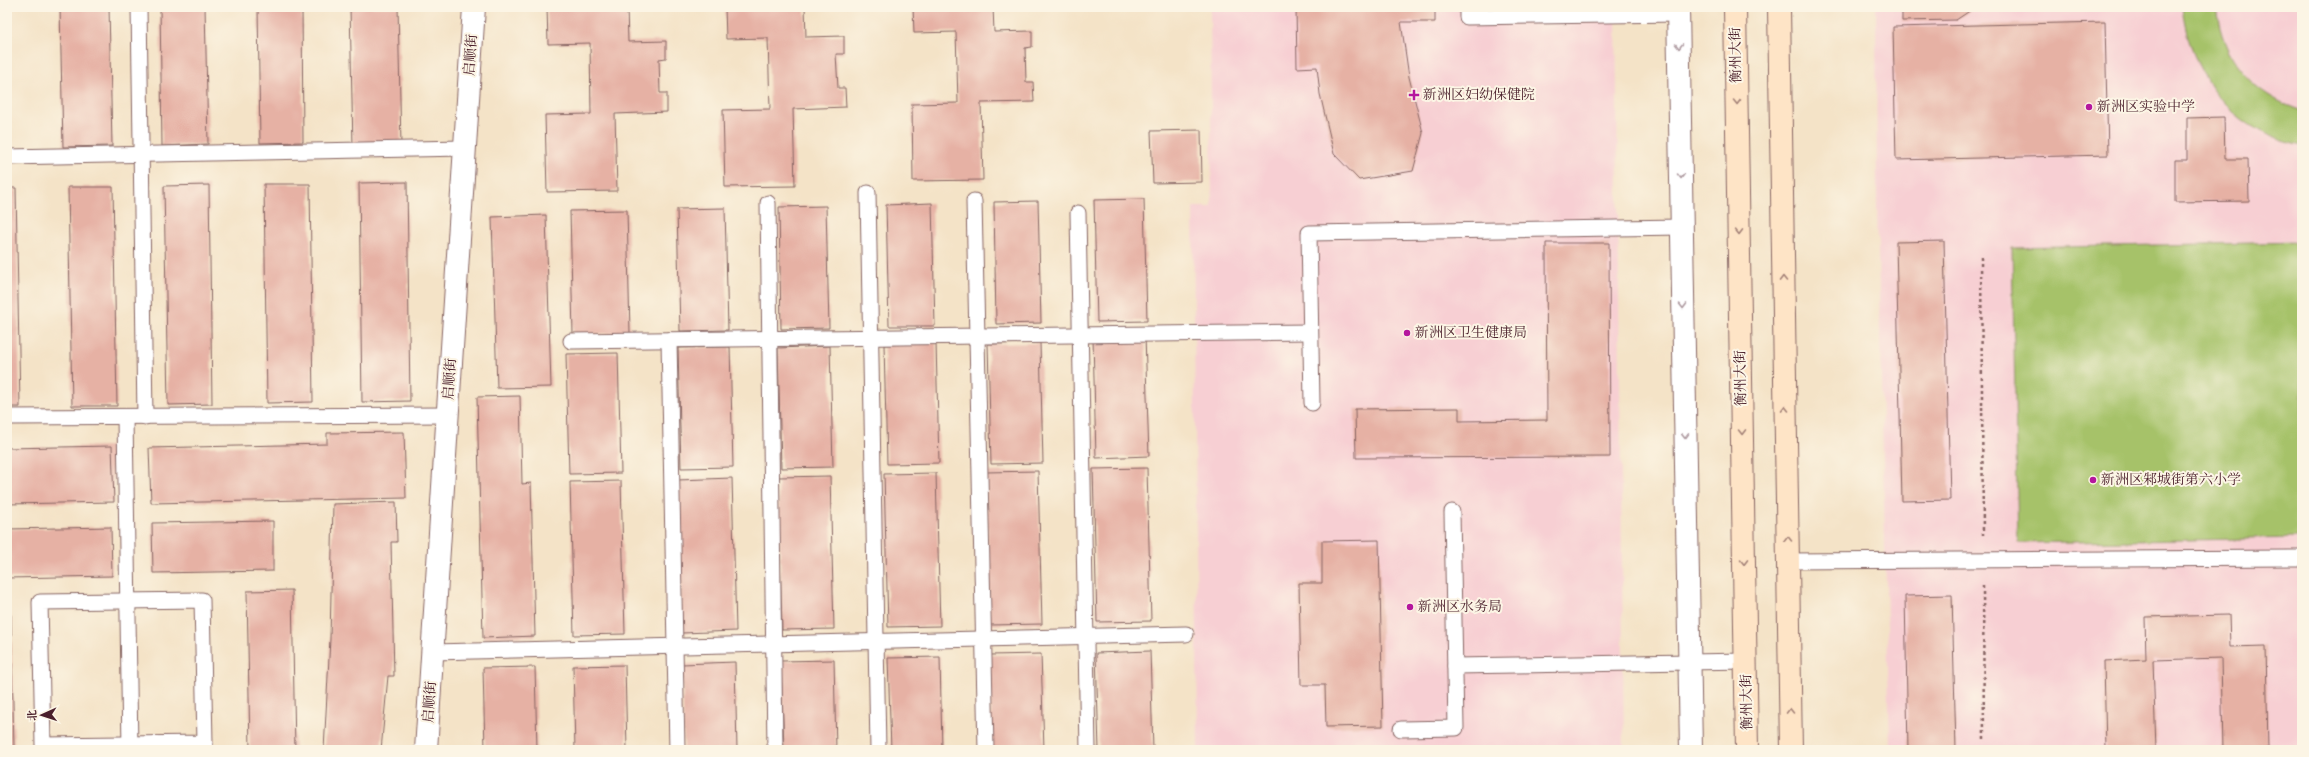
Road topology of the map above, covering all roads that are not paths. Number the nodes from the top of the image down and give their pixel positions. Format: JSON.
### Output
{"nodes":[{"id":1,"x":139,"y":7,"type":"edge"},
{"id":2,"x":474,"y":7,"type":"edge"},
{"id":3,"x":1467,"y":7,"type":"edge"},
{"id":4,"x":1735,"y":7,"type":"edge"},
{"id":5,"x":1779,"y":7,"type":"edge"},
{"id":6,"x":1678,"y":10,"type":"edge"},
{"id":7,"x":464,"y":148,"type":"junction"},
{"id":8,"x":141,"y":154,"type":"junction"},
{"id":9,"x":7,"y":157,"type":"edge"},
{"id":10,"x":868,"y":193,"type":"dead end"},
{"id":11,"x":974,"y":201,"type":"dead end"},
{"id":12,"x":768,"y":204,"type":"dead end"},
{"id":13,"x":1078,"y":213,"type":"dead end"},
{"id":14,"x":1682,"y":227,"type":"junction"},
{"id":15,"x":1310,"y":332,"type":"junction"},
{"id":16,"x":1080,"y":335,"type":"junction"},
{"id":17,"x":976,"y":336,"type":"junction"},
{"id":18,"x":870,"y":337,"type":"junction"},
{"id":19,"x":770,"y":339,"type":"junction"},
{"id":20,"x":669,"y":340,"type":"junction"},
{"id":21,"x":571,"y":341,"type":"dead end"},
{"id":22,"x":1312,"y":403,"type":"dead end"},
{"id":23,"x":448,"y":415,"type":"junction"},
{"id":24,"x":125,"y":417,"type":"junction"},
{"id":25,"x":145,"y":417,"type":"junction"},
{"id":26,"x":7,"y":418,"type":"edge"},
{"id":27,"x":1452,"y":512,"type":"dead end"},
{"id":28,"x":2302,"y":558,"type":"edge"},
{"id":29,"x":1788,"y":561,"type":"junction"},
{"id":30,"x":128,"y":601,"type":"junction"},
{"id":31,"x":1186,"y":634,"type":"dead end"},
{"id":32,"x":1086,"y":636,"type":"junction"},
{"id":33,"x":983,"y":639,"type":"junction"},
{"id":34,"x":876,"y":641,"type":"junction"},
{"id":35,"x":774,"y":644,"type":"junction"},
{"id":36,"x":675,"y":646,"type":"junction"},
{"id":37,"x":433,"y":652,"type":"junction"},
{"id":38,"x":1746,"y":661,"type":"junction"},
{"id":39,"x":1689,"y":662,"type":"junction"},
{"id":40,"x":1455,"y":666,"type":"junction"},
{"id":41,"x":1401,"y":729,"type":"dead end"},
{"id":42,"x":130,"y":747,"type":"edge"},
{"id":43,"x":426,"y":750,"type":"edge"},
{"id":44,"x":677,"y":750,"type":"edge"},
{"id":45,"x":776,"y":750,"type":"edge"},
{"id":46,"x":878,"y":750,"type":"edge"},
{"id":47,"x":986,"y":750,"type":"edge"},
{"id":48,"x":1088,"y":750,"type":"edge"},
{"id":49,"x":1691,"y":750,"type":"edge"},
{"id":50,"x":1747,"y":750,"type":"edge"},
{"id":51,"x":1791,"y":750,"type":"edge"}],
"edges":[{"from":1,"to":8,"type":"lane"},
{"from":2,"to":7,"type":"street","name":"启顺街"},
{"from":3,"to":6,"type":"lane"},
{"from":4,"to":38,"type":"main road","name":"衡州大街","one_way":true},
{"from":29,"to":5,"type":"main road","one_way":true},
{"from":6,"to":14,"type":"street","one_way":true},
{"from":7,"to":8,"type":"lane"},
{"from":7,"to":23,"type":"street","name":"启顺街"},
{"from":8,"to":9,"type":"lane"},
{"from":8,"to":25,"type":"lane"},
{"from":10,"to":18,"type":"lane"},
{"from":11,"to":17,"type":"lane"},
{"from":12,"to":19,"type":"lane"},
{"from":13,"to":16,"type":"lane"},
{"from":14,"to":15,"type":"lane"},
{"from":14,"to":39,"type":"street","one_way":true},
{"from":15,"to":16,"type":"lane"},
{"from":15,"to":22,"type":"lane"},
{"from":16,"to":17,"type":"lane"},
{"from":16,"to":32,"type":"lane"},
{"from":17,"to":18,"type":"lane"},
{"from":17,"to":33,"type":"lane"},
{"from":18,"to":19,"type":"lane"},
{"from":18,"to":34,"type":"lane"},
{"from":19,"to":20,"type":"lane"},
{"from":19,"to":35,"type":"lane"},
{"from":20,"to":21,"type":"lane"},
{"from":20,"to":36,"type":"lane"},
{"from":23,"to":25,"type":"lane"},
{"from":23,"to":37,"type":"street","name":"启顺街"},
{"from":24,"to":25,"type":"lane"},
{"from":24,"to":26,"type":"lane"},
{"from":24,"to":30,"type":"lane"},
{"from":27,"to":40,"type":"lane"},
{"from":28,"to":29,"type":"lane"},
{"from":51,"to":29,"type":"main road","one_way":true},
{"from":30,"to":42,"type":"lane"},
{"from":30,"to":42,"type":"lane"},
{"from":30,"to":42,"type":"lane"},
{"from":31,"to":32,"type":"lane"},
{"from":32,"to":33,"type":"lane"},
{"from":32,"to":48,"type":"lane"},
{"from":33,"to":34,"type":"lane"},
{"from":33,"to":47,"type":"lane"},
{"from":34,"to":35,"type":"lane"},
{"from":34,"to":46,"type":"lane"},
{"from":35,"to":36,"type":"lane"},
{"from":35,"to":45,"type":"lane"},
{"from":36,"to":37,"type":"lane"},
{"from":36,"to":44,"type":"lane"},
{"from":37,"to":43,"type":"street","name":"启顺街"},
{"from":38,"to":39,"type":"lane"},
{"from":38,"to":50,"type":"main road","name":"衡州大街"},
{"from":39,"to":40,"type":"lane"},
{"from":39,"to":49,"type":"street"},
{"from":40,"to":41,"type":"lane"}]}
